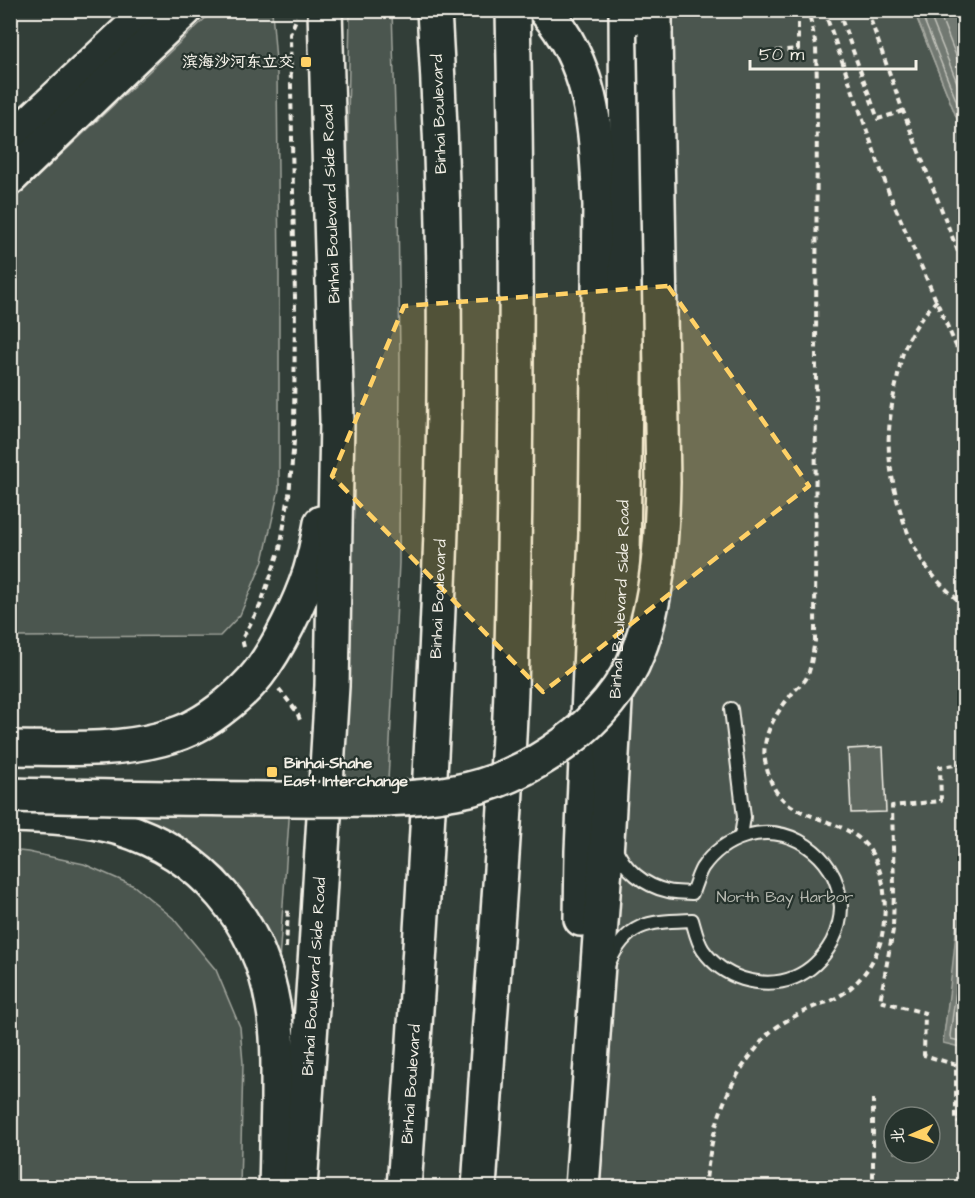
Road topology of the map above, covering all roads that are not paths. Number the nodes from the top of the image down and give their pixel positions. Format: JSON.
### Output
{"nodes":[{"id":1,"x":150,"y":10,"type":"edge"},
{"id":2,"x":185,"y":10,"type":"edge"},
{"id":3,"x":325,"y":10,"type":"edge"},
{"id":4,"x":434,"y":10,"type":"edge"},
{"id":5,"x":513,"y":10,"type":"edge"},
{"id":6,"x":545,"y":10,"type":"edge"},
{"id":7,"x":626,"y":10,"type":"edge"},
{"id":8,"x":655,"y":22,"type":"edge"},
{"id":9,"x":10,"y":141,"type":"edge"},
{"id":10,"x":10,"y":178,"type":"edge"},
{"id":11,"x":337,"y":421,"type":"junction"},
{"id":12,"x":731,"y":710,"type":"dead end"},
{"id":13,"x":10,"y":748,"type":"edge"},
{"id":14,"x":10,"y":795,"type":"edge"},
{"id":15,"x":10,"y":815,"type":"edge"},
{"id":16,"x":608,"y":825,"type":"junction"},
{"id":17,"x":741,"y":836,"type":"junction"},
{"id":18,"x":595,"y":995,"type":"junction"},
{"id":19,"x":586,"y":1134,"type":"junction"},
{"id":20,"x":276,"y":1188,"type":"edge"},
{"id":21,"x":300,"y":1188,"type":"edge"},
{"id":22,"x":404,"y":1188,"type":"edge"},
{"id":23,"x":479,"y":1188,"type":"edge"},
{"id":24,"x":582,"y":1188,"type":"edge"}],
"edges":[{"from":1,"to":9,"type":"main road"},
{"from":2,"to":10,"type":"main road"},
{"from":3,"to":11,"type":"main road","name":"Binhai Boulevard Side Road"},
{"from":4,"to":22,"type":"main road","name":"Binhai Boulevard"},
{"from":5,"to":23,"type":"main road"},
{"from":6,"to":19,"type":"main road"},
{"from":7,"to":16,"type":"main road","name":"Binhai Boulevard Side Road"},
{"from":8,"to":14,"type":"main road","bridge":true},
{"from":11,"to":13,"type":"main road"},
{"from":11,"to":21,"type":"main road","name":"Binhai Boulevard Side Road"},
{"from":12,"to":17,"type":"lane"},
{"from":15,"to":20,"type":"main road"},
{"from":16,"to":17,"type":"lane"},
{"from":16,"to":18,"type":"main road","name":"Binhai Boulevard Side Road"},
{"from":17,"to":18,"type":"lane"},
{"from":18,"to":19,"type":"main road","name":"Binhai Boulevard Side Road"},
{"from":19,"to":24,"type":"main road","name":"Binhai Boulevard Side Road"}]}
